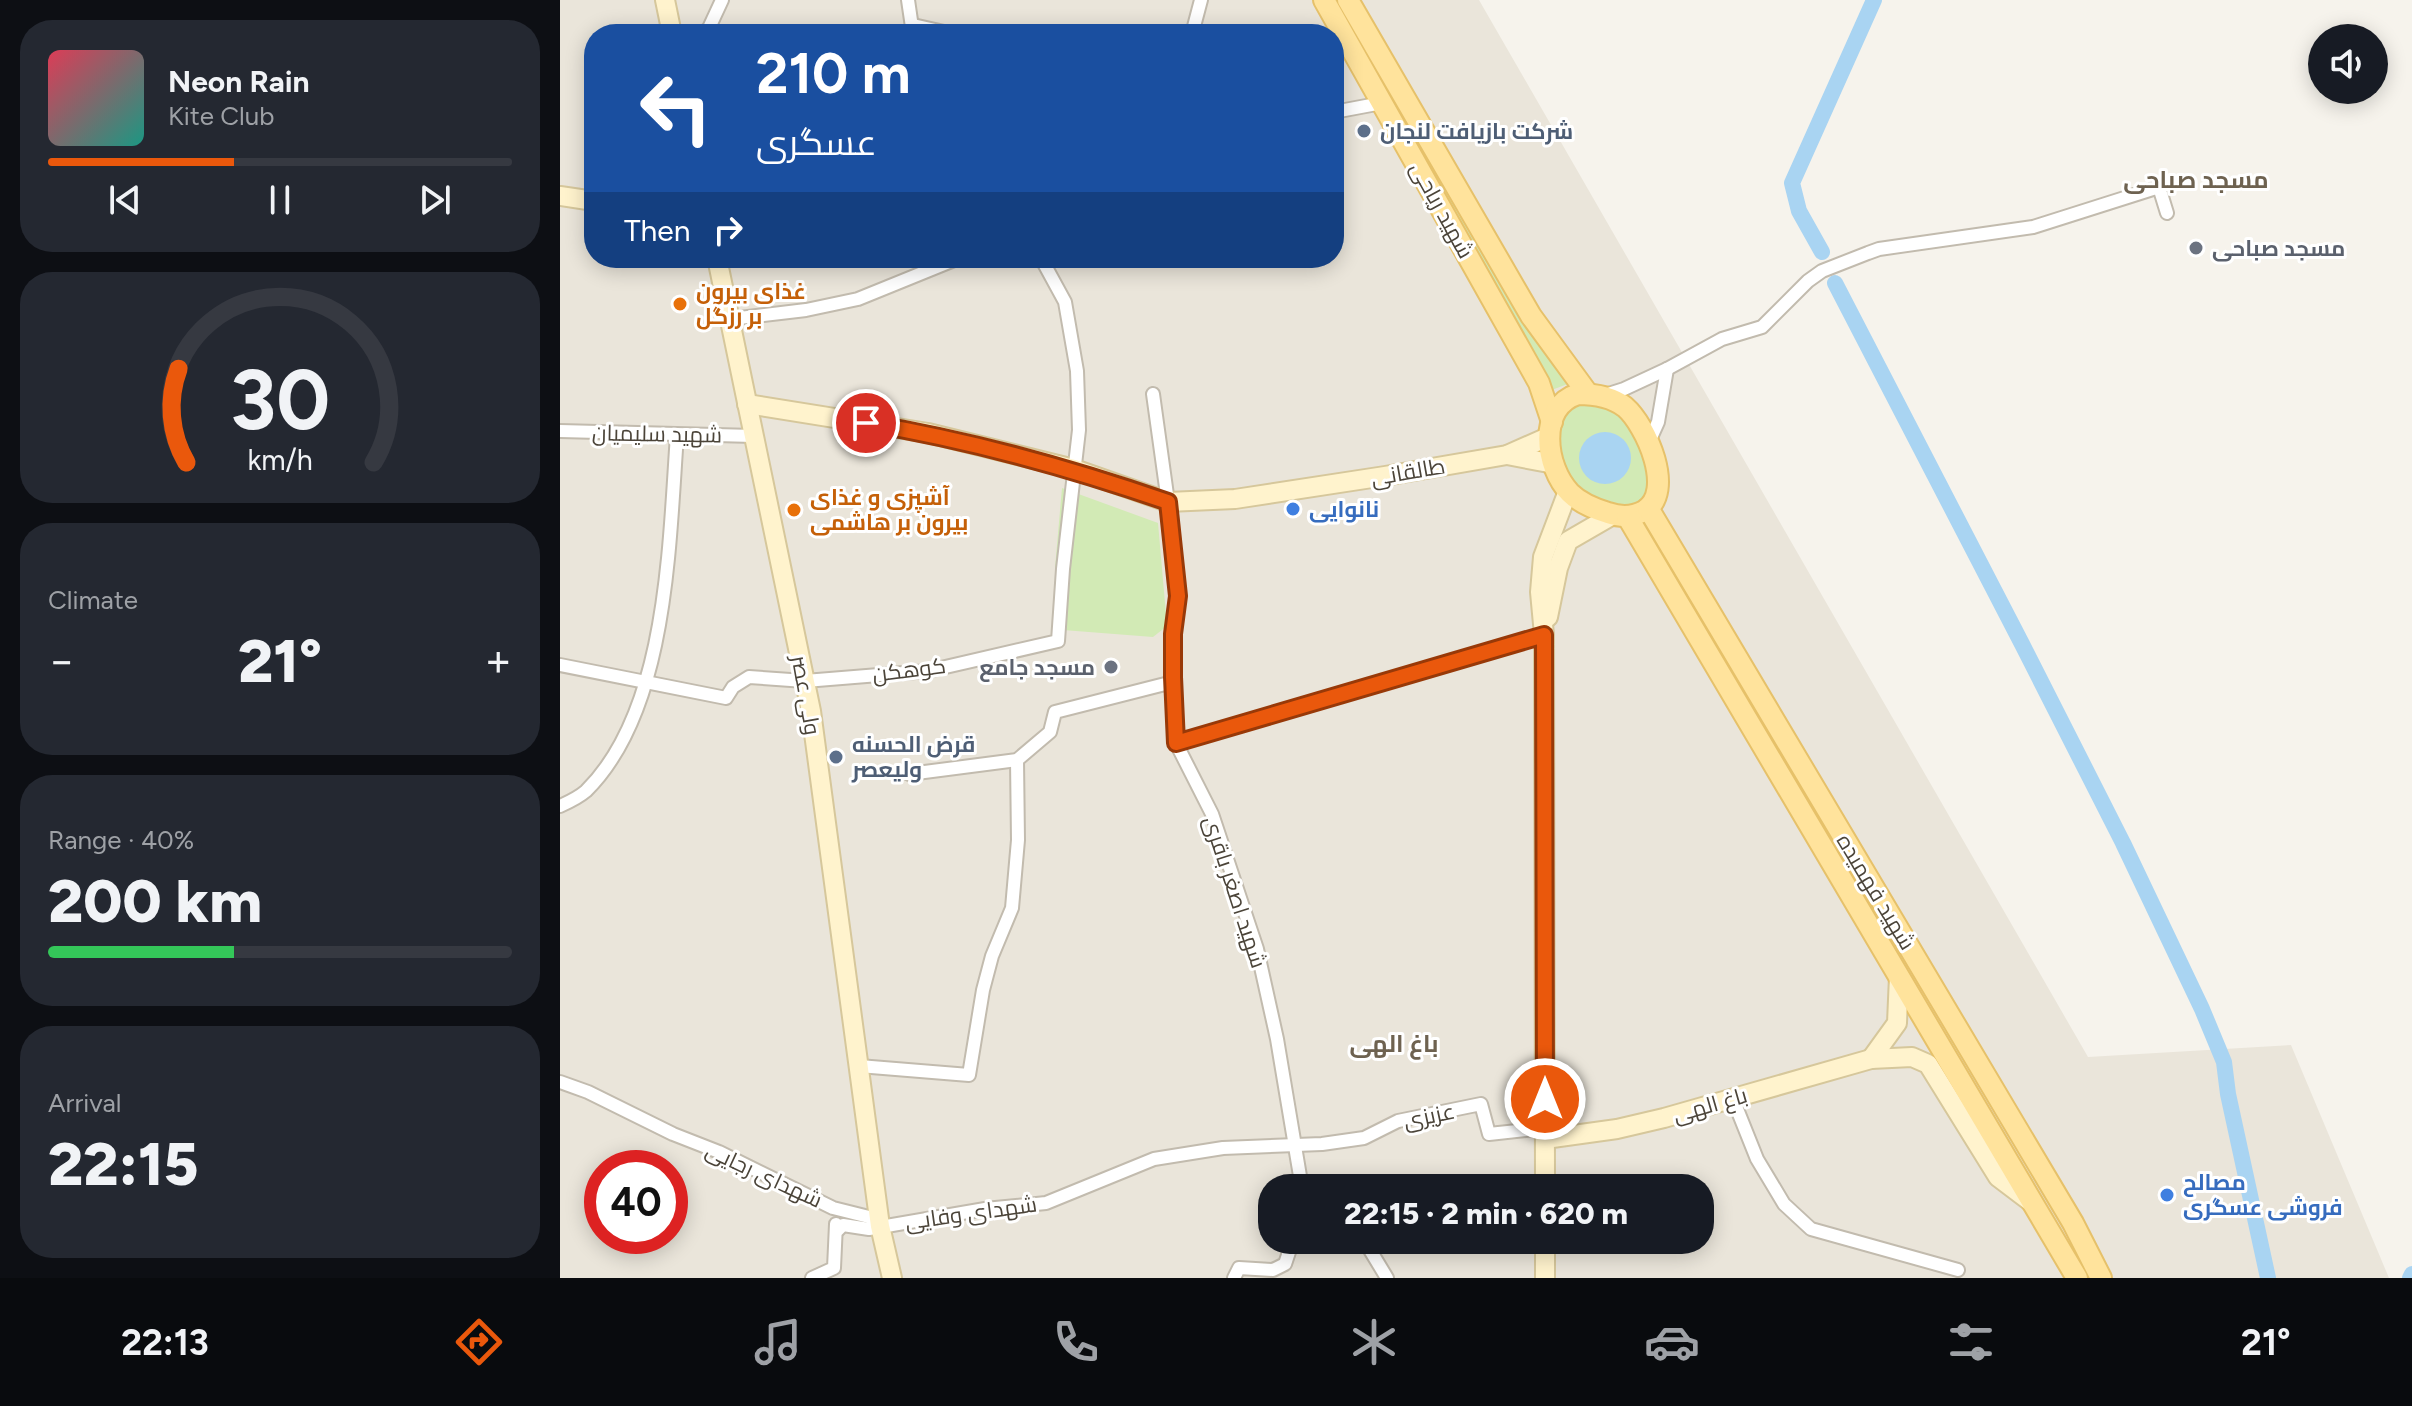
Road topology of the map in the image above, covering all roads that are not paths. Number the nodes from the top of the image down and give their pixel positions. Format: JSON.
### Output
{"nodes":[{"id":1,"x":665,"y":0,"type":"edge"},
{"id":2,"x":722,"y":0,"type":"edge"},
{"id":3,"x":908,"y":0,"type":"edge"},
{"id":4,"x":1201,"y":0,"type":"edge"},
{"id":5,"x":1324,"y":0,"type":"edge"},
{"id":6,"x":1348,"y":0,"type":"edge"},
{"id":7,"x":670,"y":24,"type":"edge"},
{"id":8,"x":711,"y":24,"type":"edge"},
{"id":9,"x":912,"y":24,"type":"edge"},
{"id":10,"x":1195,"y":24,"type":"edge"},
{"id":11,"x":1338,"y":24,"type":"edge"},
{"id":12,"x":1344,"y":36,"type":"edge"},
{"id":13,"x":1382,"y":103,"type":"junction"},
{"id":14,"x":1344,"y":110,"type":"edge"},
{"id":15,"x":560,"y":196,"type":"edge"},
{"id":16,"x":584,"y":200,"type":"edge"},
{"id":17,"x":2167,"y":213,"type":"dead end"},
{"id":18,"x":719,"y":268,"type":"edge"},
{"id":19,"x":932,"y":268,"type":"edge"},
{"id":20,"x":1046,"y":268,"type":"edge"},
{"id":21,"x":731,"y":319,"type":"junction"},
{"id":22,"x":1667,"y":369,"type":"junction"},
{"id":23,"x":1153,"y":394,"type":"dead end"},
{"id":24,"x":1595,"y":395,"type":"junction"},
{"id":25,"x":747,"y":404,"type":"junction"},
{"id":26,"x":1551,"y":429,"type":"junction"},
{"id":27,"x":560,"y":431,"type":"edge"},
{"id":28,"x":677,"y":435,"type":"junction"},
{"id":29,"x":754,"y":436,"type":"junction"},
{"id":30,"x":1649,"y":442,"type":"junction"},
{"id":31,"x":1507,"y":455,"type":"junction"},
{"id":32,"x":1554,"y":464,"type":"junction"},
{"id":33,"x":1074,"y":469,"type":"junction"},
{"id":34,"x":1568,"y":491,"type":"junction"},
{"id":35,"x":1168,"y":502,"type":"junction"},
{"id":36,"x":1648,"y":508,"type":"junction"},
{"id":37,"x":1620,"y":515,"type":"junction"},
{"id":38,"x":1544,"y":635,"type":"junction"},
{"id":39,"x":560,"y":665,"type":"edge"},
{"id":40,"x":805,"y":681,"type":"junction"},
{"id":41,"x":1173,"y":682,"type":"junction"},
{"id":42,"x":646,"y":683,"type":"junction"},
{"id":43,"x":1176,"y":743,"type":"junction"},
{"id":44,"x":1017,"y":760,"type":"junction"},
{"id":45,"x":909,"y":774,"type":"dead end"},
{"id":46,"x":560,"y":806,"type":"edge"},
{"id":47,"x":1899,"y":976,"type":"junction"},
{"id":48,"x":1871,"y":1059,"type":"junction"},
{"id":49,"x":859,"y":1066,"type":"junction"},
{"id":50,"x":560,"y":1082,"type":"edge"},
{"id":51,"x":1733,"y":1099,"type":"junction"},
{"id":52,"x":1545,"y":1134,"type":"junction"},
{"id":53,"x":1294,"y":1144,"type":"junction"},
{"id":54,"x":1299,"y":1174,"type":"edge"},
{"id":55,"x":1545,"y":1174,"type":"edge"},
{"id":56,"x":2036,"y":1206,"type":"junction"},
{"id":57,"x":833,"y":1208,"type":"junction"},
{"id":58,"x":880,"y":1226,"type":"junction"},
{"id":59,"x":838,"y":1230,"type":"junction"},
{"id":60,"x":1288,"y":1254,"type":"edge"},
{"id":61,"x":1372,"y":1254,"type":"edge"},
{"id":62,"x":1545,"y":1254,"type":"edge"},
{"id":63,"x":1958,"y":1270,"type":"dead end"},
{"id":64,"x":2071,"y":1274,"type":"edge"},
{"id":65,"x":812,"y":1278,"type":"edge"},
{"id":66,"x":892,"y":1278,"type":"edge"},
{"id":67,"x":1234,"y":1278,"type":"edge"},
{"id":68,"x":1387,"y":1278,"type":"edge"},
{"id":69,"x":1545,"y":1278,"type":"edge"},
{"id":70,"x":2101,"y":1278,"type":"edge"}],
"edges":[{"from":1,"to":7,"type":"street"},
{"from":2,"to":8,"type":"street"},
{"from":3,"to":9,"type":"street"},
{"from":4,"to":10,"type":"street"},
{"from":5,"to":11,"type":"main road","name":"شهید ریاحی"},
{"from":6,"to":24,"type":"main road","name":"شهید ریاحی"},
{"from":12,"to":13,"type":"main road","name":"شهید ریاحی"},
{"from":13,"to":14,"type":"street"},
{"from":13,"to":26,"type":"main road","name":"شهید ریاحی"},
{"from":15,"to":16,"type":"street"},
{"from":17,"to":22,"type":"street"},
{"from":18,"to":21,"type":"street","name":"ولی عصر"},
{"from":19,"to":21,"type":"street"},
{"from":20,"to":33,"type":"street"},
{"from":21,"to":25,"type":"street","name":"ولی عصر"},
{"from":22,"to":24,"type":"street"},
{"from":22,"to":30,"type":"street"},
{"from":23,"to":35,"type":"street","name":"شهید اصغر باقری"},
{"from":24,"to":26,"type":"main road"},
{"from":24,"to":30,"type":"main road"},
{"from":25,"to":29,"type":"street","name":"ولی عصر"},
{"from":25,"to":33,"type":"street","name":"طالقانی"},
{"from":26,"to":31,"type":"street"},
{"from":26,"to":32,"type":"main road"},
{"from":27,"to":28,"type":"street","name":"شهید سلیمیان"},
{"from":28,"to":29,"type":"street","name":"شهید سلیمیان"},
{"from":28,"to":42,"type":"street"},
{"from":29,"to":40,"type":"street","name":"ولی عصر"},
{"from":30,"to":36,"type":"main road"},
{"from":31,"to":32,"type":"street"},
{"from":31,"to":35,"type":"street","name":"طالقانی"},
{"from":32,"to":34,"type":"main road"},
{"from":33,"to":35,"type":"street","name":"طالقانی"},
{"from":33,"to":40,"type":"street","name":"کوهکن"},
{"from":34,"to":37,"type":"main road"},
{"from":34,"to":38,"type":"street"},
{"from":35,"to":41,"type":"street","name":"شهید اصغر باقری"},
{"from":36,"to":37,"type":"main road"},
{"from":36,"to":70,"type":"main road","name":"شهید فهمیده"},
{"from":37,"to":38,"type":"street"},
{"from":37,"to":47,"type":"main road","name":"شهید فهمیده"},
{"from":38,"to":43,"type":"street"},
{"from":38,"to":52,"type":"street"},
{"from":39,"to":42,"type":"street"},
{"from":40,"to":42,"type":"street","name":"کوهکن"},
{"from":40,"to":49,"type":"street","name":"ولی عصر"},
{"from":41,"to":43,"type":"street","name":"شهید اصغر باقری"},
{"from":41,"to":44,"type":"street"},
{"from":42,"to":46,"type":"street"},
{"from":43,"to":53,"type":"street","name":"شهید اصغر باقری"},
{"from":44,"to":45,"type":"street"},
{"from":44,"to":49,"type":"street"},
{"from":47,"to":48,"type":"street"},
{"from":47,"to":56,"type":"main road","name":"شهید فهمیده"},
{"from":48,"to":51,"type":"street","name":"باغ الهی"},
{"from":48,"to":56,"type":"street","name":"باغ الهی"},
{"from":49,"to":58,"type":"street","name":"ولی عصر"},
{"from":50,"to":57,"type":"street","name":"شهدای رجایی"},
{"from":51,"to":52,"type":"street","name":"باغ الهی"},
{"from":51,"to":63,"type":"street"},
{"from":52,"to":53,"type":"street","name":"عزیزی"},
{"from":52,"to":55,"type":"street"},
{"from":53,"to":54,"type":"street","name":"شهید اصغر باقری"},
{"from":53,"to":58,"type":"street","name":"شهدای وفایی"},
{"from":56,"to":64,"type":"main road","name":"شهید فهمیده"},
{"from":57,"to":58,"type":"street","name":"شهدای رجایی"},
{"from":57,"to":59,"type":"street"},
{"from":58,"to":59,"type":"street","name":"شهدای وفایی"},
{"from":58,"to":66,"type":"street","name":"ولی عصر"},
{"from":59,"to":65,"type":"street"},
{"from":60,"to":67,"type":"street"},
{"from":61,"to":68,"type":"street"},
{"from":62,"to":69,"type":"street"}]}
